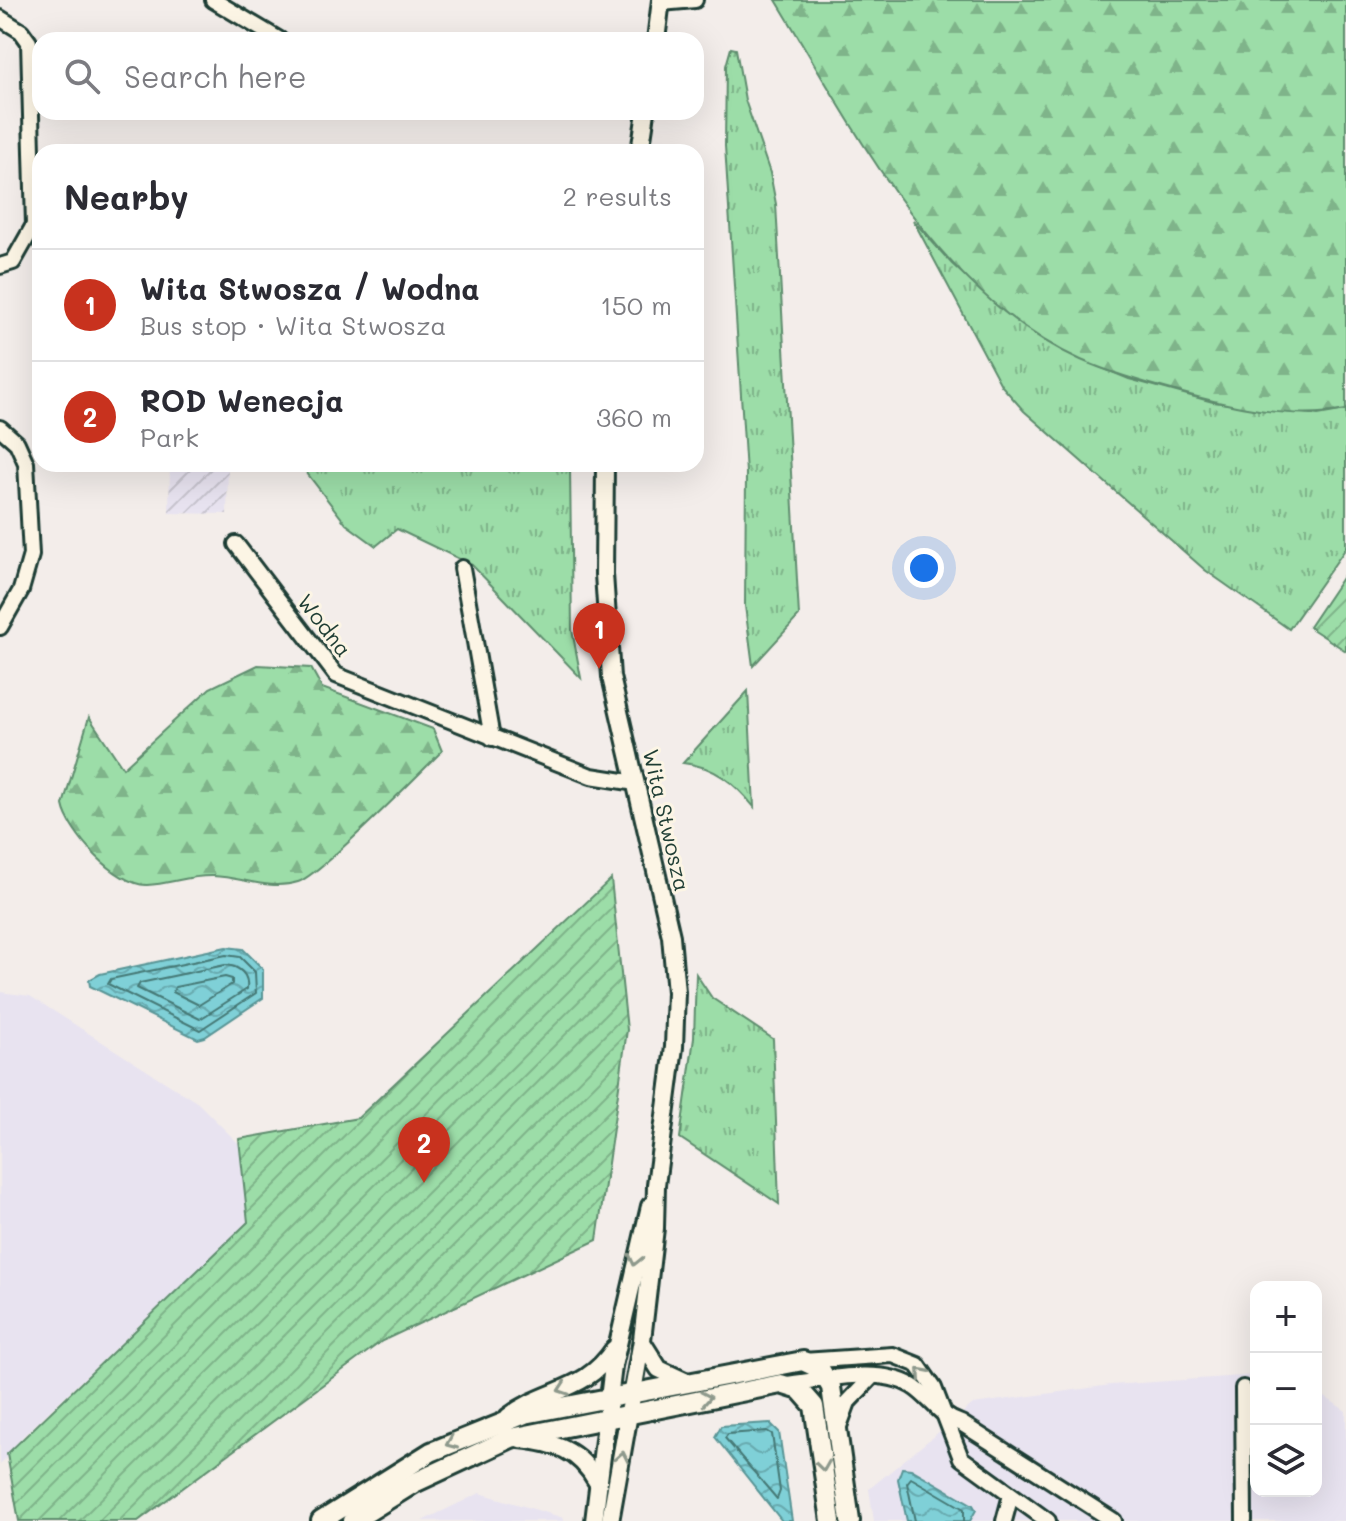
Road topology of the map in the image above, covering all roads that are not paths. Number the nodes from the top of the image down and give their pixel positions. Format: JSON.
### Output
{"nodes":[{"id":1,"x":213,"y":0,"type":"edge"},
{"id":2,"x":695,"y":0,"type":"edge"},
{"id":3,"x":661,"y":2,"type":"edge"},
{"id":4,"x":0,"y":18,"type":"edge"},
{"id":5,"x":267,"y":32,"type":"edge"},
{"id":6,"x":657,"y":32,"type":"edge"},
{"id":7,"x":645,"y":120,"type":"edge"},
{"id":8,"x":641,"y":144,"type":"edge"},
{"id":9,"x":32,"y":152,"type":"edge"},
{"id":10,"x":32,"y":229,"type":"edge"},
{"id":11,"x":0,"y":266,"type":"edge"},
{"id":12,"x":0,"y":428,"type":"edge"},
{"id":13,"x":605,"y":472,"type":"edge"},
{"id":14,"x":236,"y":544,"type":"dead end"},
{"id":15,"x":462,"y":568,"type":"dead end"},
{"id":16,"x":0,"y":627,"type":"edge"},
{"id":17,"x":492,"y":738,"type":"junction"},
{"id":18,"x":636,"y":783,"type":"junction"},
{"id":19,"x":656,"y":1185,"type":"junction"},
{"id":20,"x":642,"y":1340,"type":"junction"},
{"id":21,"x":617,"y":1344,"type":"junction"},
{"id":22,"x":858,"y":1356,"type":"junction"},
{"id":23,"x":803,"y":1361,"type":"junction"},
{"id":24,"x":872,"y":1377,"type":"junction"},
{"id":25,"x":824,"y":1378,"type":"junction"},
{"id":26,"x":689,"y":1383,"type":"junction"},
{"id":27,"x":781,"y":1384,"type":"junction"},
{"id":28,"x":1243,"y":1388,"type":"dead end"},
{"id":29,"x":634,"y":1393,"type":"junction"},
{"id":30,"x":607,"y":1397,"type":"junction"},
{"id":31,"x":815,"y":1412,"type":"junction"},
{"id":32,"x":631,"y":1414,"type":"junction"},
{"id":33,"x":605,"y":1418,"type":"junction"},
{"id":34,"x":945,"y":1418,"type":"junction"},
{"id":35,"x":506,"y":1430,"type":"junction"},
{"id":36,"x":837,"y":1431,"type":"junction"},
{"id":37,"x":597,"y":1482,"type":"junction"},
{"id":38,"x":1011,"y":1495,"type":"junction"},
{"id":39,"x":321,"y":1521,"type":"edge"},
{"id":40,"x":353,"y":1521,"type":"edge"},
{"id":41,"x":594,"y":1521,"type":"edge"},
{"id":42,"x":610,"y":1521,"type":"edge"},
{"id":43,"x":831,"y":1521,"type":"edge"},
{"id":44,"x":850,"y":1521,"type":"edge"},
{"id":45,"x":1004,"y":1521,"type":"edge"},
{"id":46,"x":1048,"y":1521,"type":"edge"},
{"id":47,"x":1114,"y":1521,"type":"edge"},
{"id":48,"x":1244,"y":1521,"type":"edge"}],
"edges":[{"from":1,"to":5,"type":"street"},
{"from":2,"to":3,"type":"street"},
{"from":3,"to":6,"type":"street"},
{"from":4,"to":9,"type":"street"},
{"from":7,"to":8,"type":"street"},
{"from":10,"to":11,"type":"street"},
{"from":12,"to":16,"type":"street"},
{"from":13,"to":18,"type":"street","name":"Wita Stwosza"},
{"from":14,"to":17,"type":"street","name":"Wodna"},
{"from":15,"to":17,"type":"street"},
{"from":17,"to":18,"type":"street","name":"Wodna"},
{"from":18,"to":19,"type":"street","name":"Wita Stwosza"},
{"from":19,"to":20,"type":"street","name":"Wita Stwosza"},
{"from":19,"to":21,"type":"street","name":"Wita Stwosza","one_way":true},
{"from":20,"to":26,"type":"street"},
{"from":20,"to":29,"type":"street","name":"Wita Stwosza"},
{"from":21,"to":30,"type":"street","name":"Wita Stwosza"},
{"from":21,"to":35,"type":"street","one_way":true},
{"from":22,"to":23,"type":"street"},
{"from":22,"to":25,"type":"street"},
{"from":34,"to":22,"type":"street","one_way":true},
{"from":23,"to":25,"type":"main road"},
{"from":23,"to":26,"type":"main road"},
{"from":24,"to":25,"type":"street"},
{"from":24,"to":34,"type":"street"},
{"from":24,"to":36,"type":"street"},
{"from":25,"to":27,"type":"street"},
{"from":25,"to":31,"type":"street"},
{"from":25,"to":36,"type":"main road"},
{"from":26,"to":29,"type":"main road"},
{"from":27,"to":31,"type":"main road"},
{"from":32,"to":27,"type":"main road","one_way":true},
{"from":28,"to":48,"type":"street"},
{"from":29,"to":30,"type":"main road"},
{"from":29,"to":32,"type":"street","name":"Wita Stwosza"},
{"from":30,"to":33,"type":"street","name":"Wita Stwosza"},
{"from":30,"to":35,"type":"main road"},
{"from":31,"to":43,"type":"main road","one_way":true},
{"from":32,"to":33,"type":"main road"},
{"from":42,"to":32,"type":"street","name":"Wita Stwosza","one_way":true},
{"from":33,"to":35,"type":"main road"},
{"from":33,"to":37,"type":"street","name":"Wita Stwosza"},
{"from":34,"to":38,"type":"street"},
{"from":34,"to":47,"type":"street"},
{"from":35,"to":37,"type":"street"},
{"from":35,"to":39,"type":"main road","one_way":true},
{"from":35,"to":40,"type":"main road"},
{"from":36,"to":44,"type":"main road"},
{"from":37,"to":41,"type":"street","name":"Wita Stwosza"},
{"from":38,"to":45,"type":"street"},
{"from":38,"to":46,"type":"street"}]}
